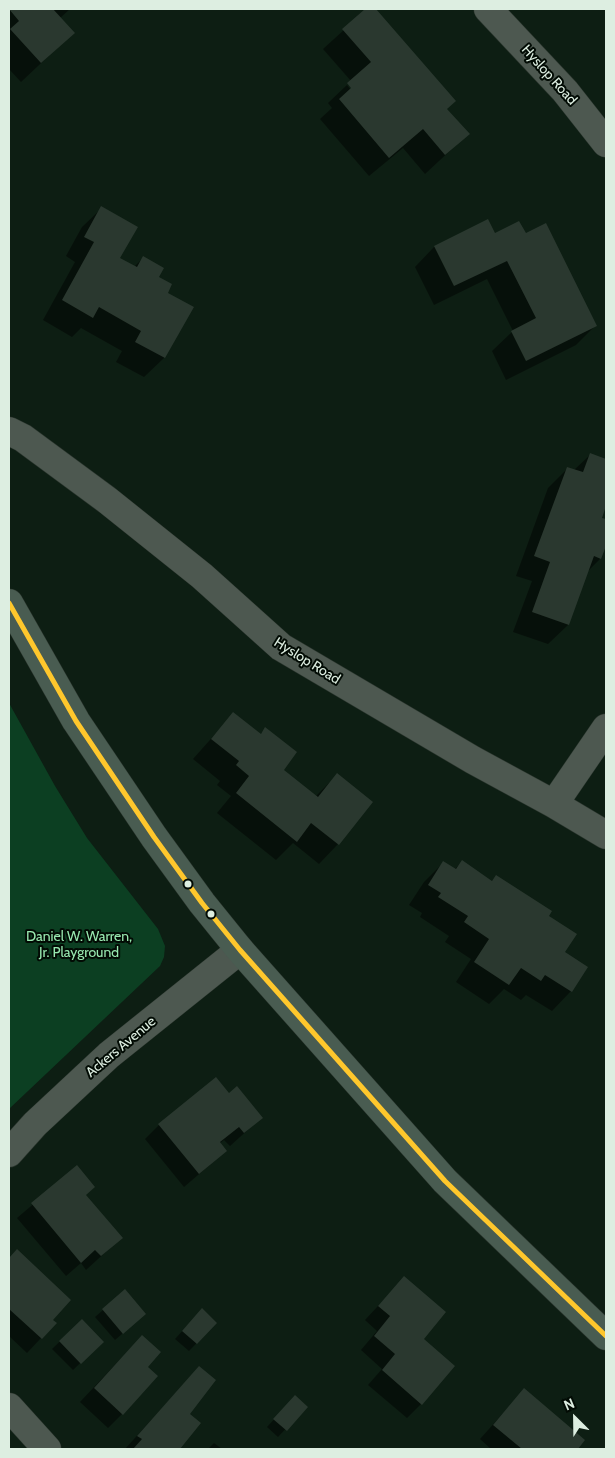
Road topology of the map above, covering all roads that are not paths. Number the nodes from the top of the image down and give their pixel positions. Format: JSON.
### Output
{"nodes":[{"id":1,"x":488,"y":9,"type":"edge"},
{"id":2,"x":606,"y":143,"type":"edge"},
{"id":3,"x":9,"y":431,"type":"edge"},
{"id":4,"x":9,"y":603,"type":"edge"},
{"id":5,"x":606,"y":728,"type":"edge"},
{"id":6,"x":554,"y":804,"type":"junction"},
{"id":7,"x":606,"y":835,"type":"edge"},
{"id":8,"x":240,"y":950,"type":"junction"},
{"id":9,"x":9,"y":1153,"type":"edge"},
{"id":10,"x":606,"y":1336,"type":"edge"},
{"id":11,"x":9,"y":1407,"type":"edge"},
{"id":12,"x":47,"y":1449,"type":"edge"}],
"edges":[{"from":1,"to":2,"type":"street","name":"Hyslop Road"},
{"from":3,"to":6,"type":"street","name":"Hyslop Road"},
{"from":4,"to":8,"type":"main road"},
{"from":5,"to":6,"type":"street"},
{"from":6,"to":7,"type":"street","name":"Hyslop Road"},
{"from":8,"to":9,"type":"street","name":"Ackers Avenue"},
{"from":8,"to":10,"type":"main road"},
{"from":11,"to":12,"type":"street"}]}
